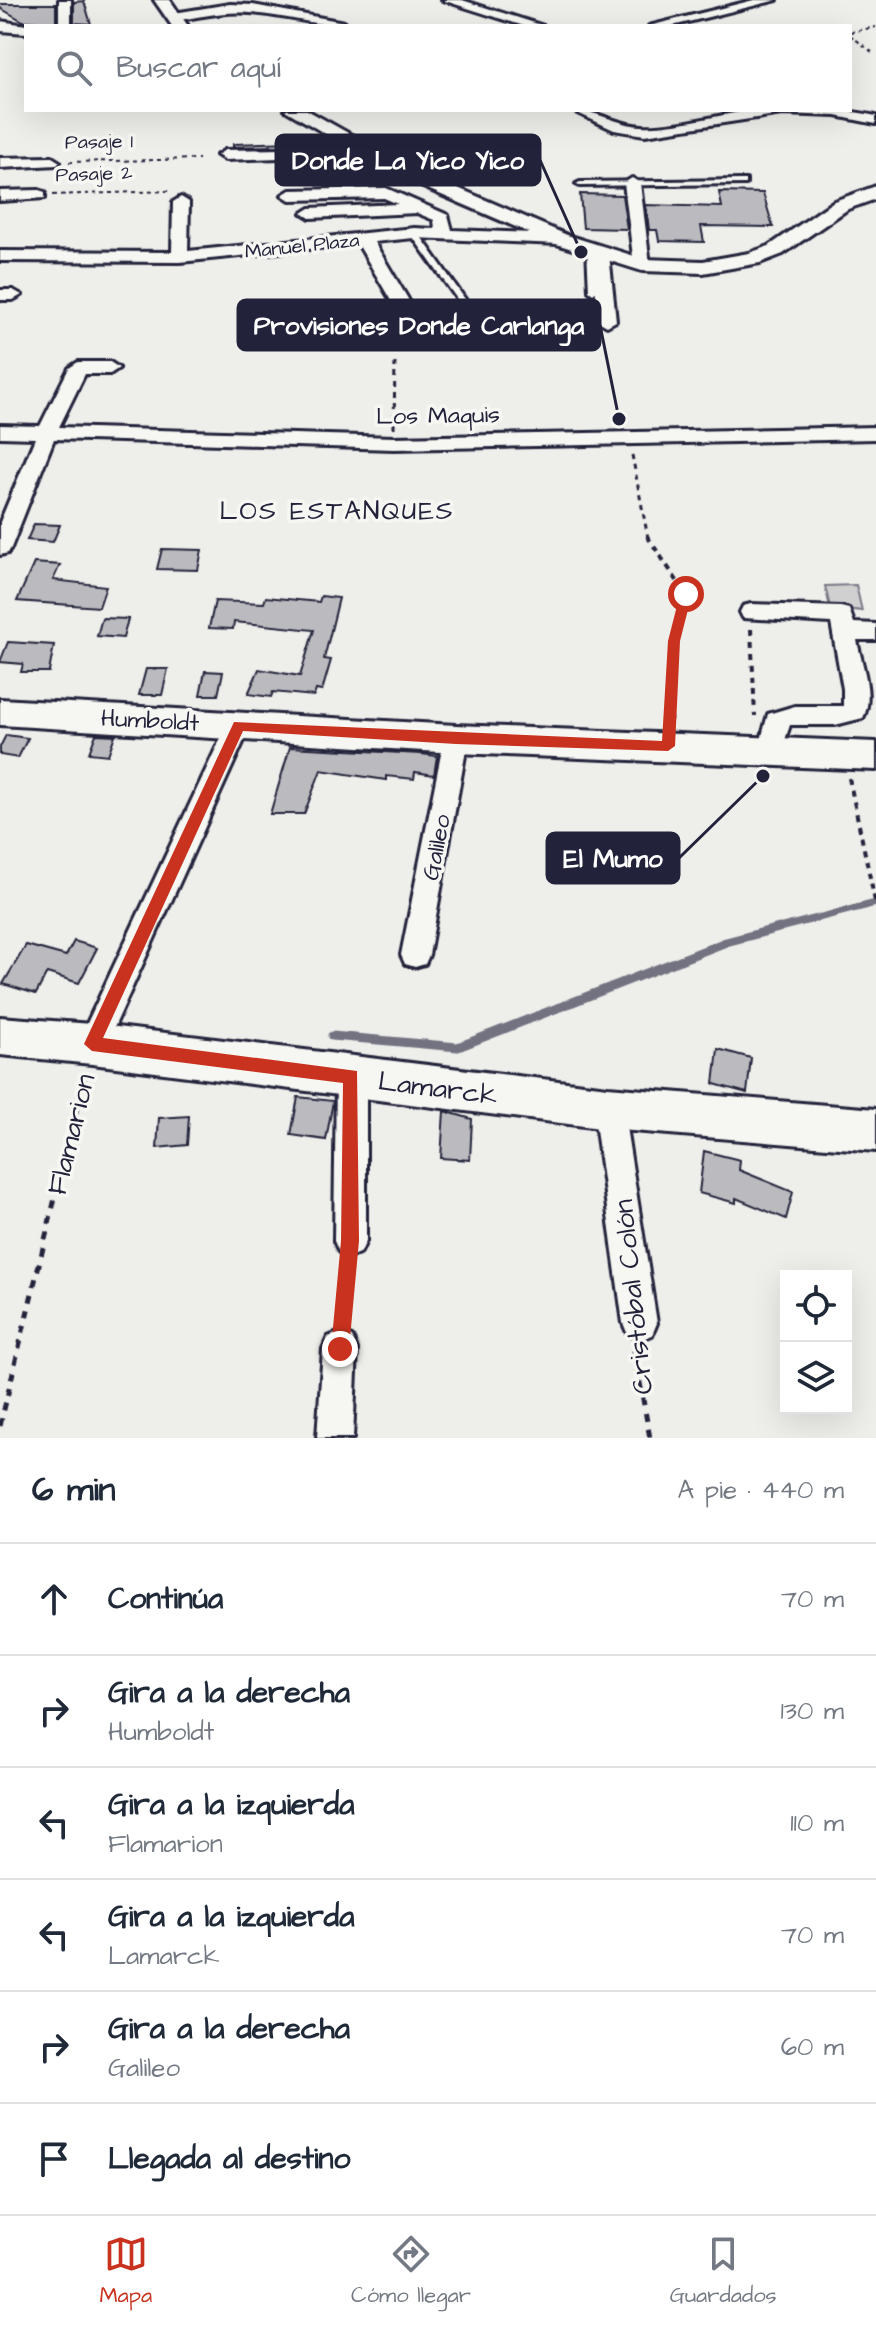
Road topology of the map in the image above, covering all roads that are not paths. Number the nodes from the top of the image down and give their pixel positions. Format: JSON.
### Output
{"nodes":[{"id":1,"x":65,"y":0,"type":"edge"},
{"id":2,"x":162,"y":0,"type":"edge"},
{"id":3,"x":448,"y":0,"type":"edge"},
{"id":4,"x":771,"y":0,"type":"edge"},
{"id":5,"x":712,"y":5,"type":"edge"},
{"id":6,"x":177,"y":22,"type":"edge"},
{"id":7,"x":65,"y":24,"type":"edge"},
{"id":8,"x":333,"y":24,"type":"edge"},
{"id":9,"x":531,"y":24,"type":"edge"},
{"id":10,"x":660,"y":24,"type":"edge"},
{"id":11,"x":0,"y":26,"type":"edge"},
{"id":12,"x":24,"y":28,"type":"edge"},
{"id":13,"x":297,"y":112,"type":"edge"},
{"id":14,"x":583,"y":112,"type":"edge"},
{"id":15,"x":768,"y":112,"type":"edge"},
{"id":16,"x":837,"y":112,"type":"edge"},
{"id":17,"x":876,"y":120,"type":"edge"},
{"id":18,"x":352,"y":145,"type":"junction"},
{"id":19,"x":225,"y":155,"type":"dead end"},
{"id":20,"x":52,"y":162,"type":"road end"},
{"id":21,"x":0,"y":163,"type":"edge"},
{"id":22,"x":743,"y":182,"type":"dead end"},
{"id":23,"x":632,"y":183,"type":"junction"},
{"id":24,"x":580,"y":184,"type":"dead end"},
{"id":25,"x":876,"y":192,"type":"edge"},
{"id":26,"x":39,"y":195,"type":"road end"},
{"id":27,"x":290,"y":195,"type":"dead end"},
{"id":28,"x":0,"y":196,"type":"edge"},
{"id":29,"x":178,"y":196,"type":"road end"},
{"id":30,"x":422,"y":208,"type":"junction"},
{"id":31,"x":310,"y":213,"type":"dead end"},
{"id":32,"x":414,"y":233,"type":"junction"},
{"id":33,"x":444,"y":233,"type":"junction"},
{"id":34,"x":363,"y":238,"type":"junction"},
{"id":35,"x":560,"y":239,"type":"junction"},
{"id":36,"x":596,"y":252,"type":"junction"},
{"id":37,"x":0,"y":256,"type":"edge"},
{"id":38,"x":180,"y":257,"type":"junction"},
{"id":39,"x":642,"y":265,"type":"junction"},
{"id":40,"x":593,"y":291,"type":"dead end"},
{"id":41,"x":399,"y":314,"type":"dead end"},
{"id":42,"x":607,"y":321,"type":"dead end"},
{"id":43,"x":473,"y":328,"type":"dead end"},
{"id":44,"x":110,"y":368,"type":"dead end"},
{"id":45,"x":0,"y":431,"type":"edge"},
{"id":46,"x":47,"y":432,"type":"junction"},
{"id":47,"x":876,"y":433,"type":"edge"},
{"id":48,"x":0,"y":548,"type":"edge"},
{"id":49,"x":751,"y":612,"type":"road end"},
{"id":50,"x":843,"y":623,"type":"junction"},
{"id":51,"x":876,"y":632,"type":"edge"},
{"id":52,"x":0,"y":712,"type":"edge"},
{"id":53,"x":239,"y":725,"type":"junction"},
{"id":54,"x":456,"y":739,"type":"junction"},
{"id":55,"x":764,"y":751,"type":"junction"},
{"id":56,"x":862,"y":763,"type":"edge"},
{"id":57,"x":415,"y":955,"type":"dead end"},
{"id":58,"x":0,"y":1036,"type":"edge"},
{"id":59,"x":92,"y":1044,"type":"junction"},
{"id":60,"x":351,"y":1077,"type":"junction"},
{"id":61,"x":608,"y":1108,"type":"junction"},
{"id":62,"x":876,"y":1130,"type":"edge"},
{"id":63,"x":350,"y":1241,"type":"road end"},
{"id":64,"x":640,"y":1323,"type":"road end"},
{"id":65,"x":340,"y":1349,"type":"road end"},
{"id":66,"x":335,"y":1438,"type":"edge"}],
"edges":[{"from":1,"to":7,"type":"street"},
{"from":2,"to":6,"type":"street"},
{"from":3,"to":9,"type":"street"},
{"from":4,"to":5,"type":"street"},
{"from":5,"to":10,"type":"street"},
{"from":6,"to":8,"type":"street"},
{"from":11,"to":12,"type":"street"},
{"from":13,"to":18,"type":"street"},
{"from":14,"to":15,"type":"street"},
{"from":16,"to":17,"type":"street"},
{"from":18,"to":19,"type":"street"},
{"from":18,"to":35,"type":"street"},
{"from":20,"to":21,"type":"street","name":"Pasaje 1"},
{"from":22,"to":23,"type":"lane"},
{"from":23,"to":24,"type":"lane"},
{"from":23,"to":39,"type":"street"},
{"from":25,"to":39,"type":"street","name":"Manuel Plaza"},
{"from":26,"to":28,"type":"street","name":"Pasaje 2"},
{"from":27,"to":30,"type":"street"},
{"from":29,"to":38,"type":"street"},
{"from":30,"to":31,"type":"street"},
{"from":30,"to":33,"type":"street"},
{"from":32,"to":33,"type":"street","name":"Manuel Plaza"},
{"from":32,"to":34,"type":"street","name":"Manuel Plaza"},
{"from":32,"to":43,"type":"lane"},
{"from":33,"to":35,"type":"street","name":"Manuel Plaza"},
{"from":34,"to":38,"type":"street","name":"Manuel Plaza"},
{"from":34,"to":41,"type":"street"},
{"from":35,"to":36,"type":"street","name":"Manuel Plaza"},
{"from":36,"to":39,"type":"street","name":"Manuel Plaza"},
{"from":36,"to":40,"type":"lane"},
{"from":36,"to":42,"type":"street"},
{"from":37,"to":38,"type":"street","name":"Manuel Plaza"},
{"from":44,"to":46,"type":"street"},
{"from":45,"to":46,"type":"street","name":"Los Maquis"},
{"from":46,"to":47,"type":"street","name":"Los Maquis"},
{"from":46,"to":48,"type":"street"},
{"from":49,"to":50,"type":"street"},
{"from":50,"to":51,"type":"street"},
{"from":50,"to":55,"type":"street"},
{"from":52,"to":53,"type":"main road","name":"Humboldt"},
{"from":53,"to":54,"type":"main road","name":"Humboldt"},
{"from":53,"to":59,"type":"street","name":"Flamarion"},
{"from":54,"to":55,"type":"main road","name":"Humboldt"},
{"from":54,"to":57,"type":"street","name":"Galileo"},
{"from":55,"to":56,"type":"main road","name":"Humboldt"},
{"from":58,"to":59,"type":"main road","name":"Lamarck"},
{"from":59,"to":60,"type":"main road","name":"Lamarck"},
{"from":60,"to":61,"type":"main road","name":"Lamarck"},
{"from":60,"to":63,"type":"street"},
{"from":61,"to":62,"type":"main road","name":"Lamarck"},
{"from":61,"to":64,"type":"street","name":"Cristóbal Colón"},
{"from":65,"to":66,"type":"street"}]}
